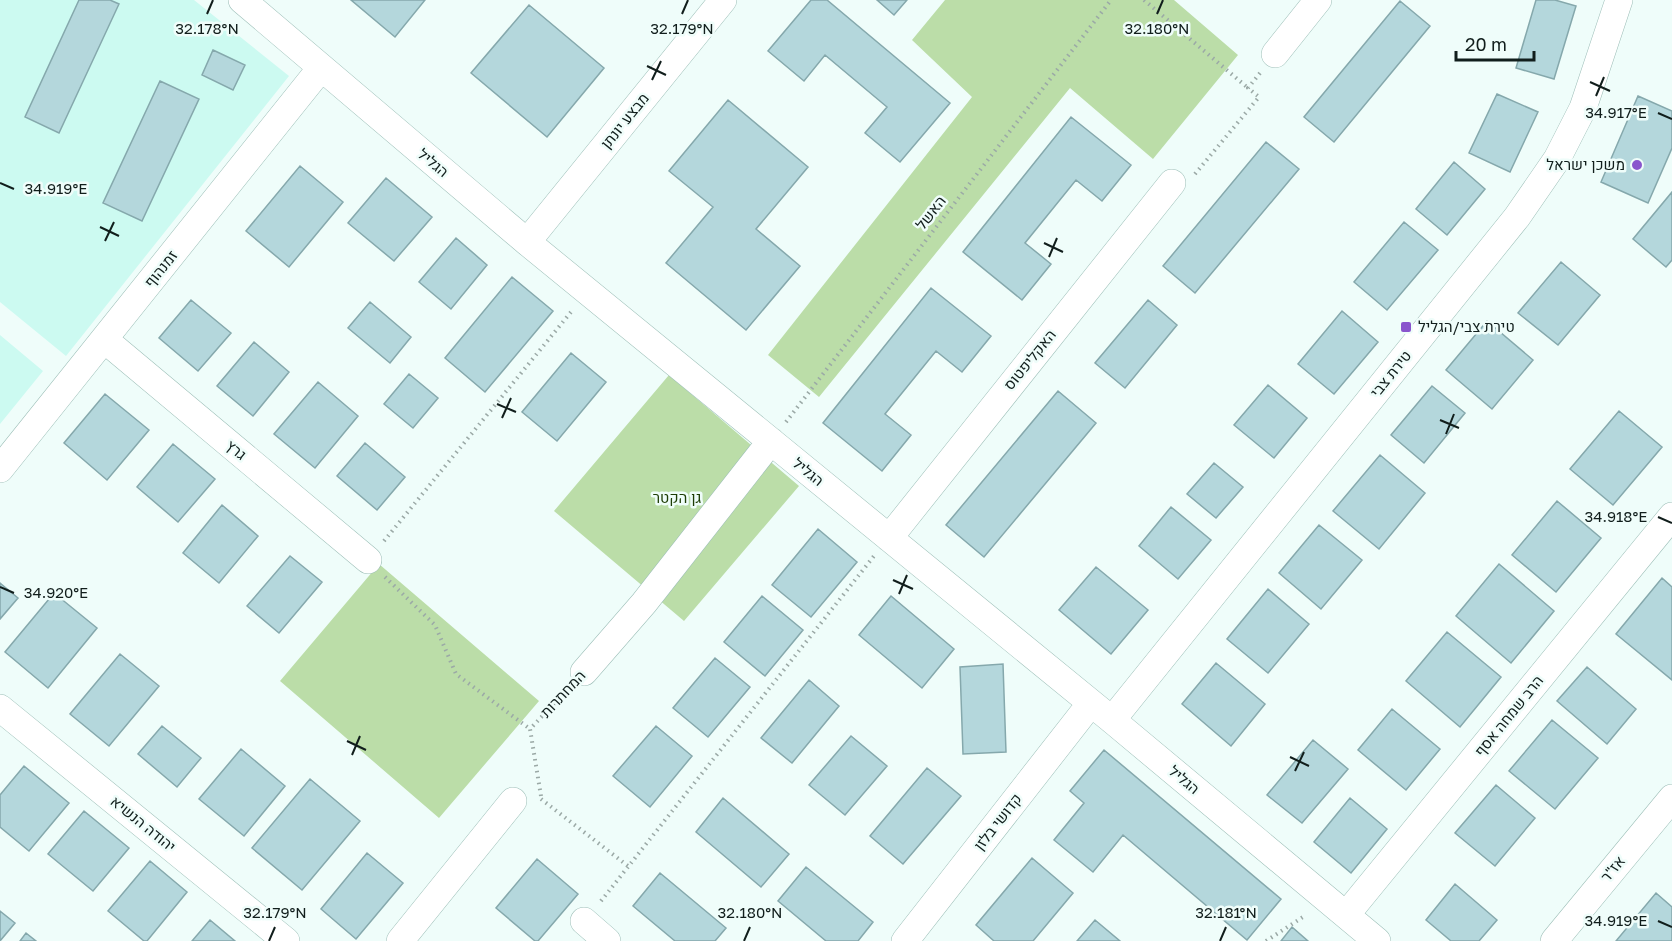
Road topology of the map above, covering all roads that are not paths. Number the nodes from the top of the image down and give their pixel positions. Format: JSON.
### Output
{"nodes":[{"id":1,"x":242,"y":0,"type":"edge"},
{"id":2,"x":723,"y":0,"type":"edge"},
{"id":3,"x":1318,"y":0,"type":"edge"},
{"id":4,"x":1619,"y":0,"type":"edge"},
{"id":5,"x":1275,"y":54,"type":"road end"},
{"id":6,"x":321,"y":69,"type":"junction"},
{"id":7,"x":1172,"y":183,"type":"road end"},
{"id":8,"x":527,"y":242,"type":"junction"},
{"id":9,"x":105,"y":340,"type":"junction"},
{"id":10,"x":771,"y":441,"type":"junction"},
{"id":11,"x":0,"y":469,"type":"edge"},
{"id":12,"x":1672,"y":516,"type":"edge"},
{"id":13,"x":889,"y":538,"type":"junction"},
{"id":14,"x":368,"y":560,"type":"road end"},
{"id":15,"x":584,"y":672,"type":"road end"},
{"id":16,"x":1091,"y":703,"type":"junction"},
{"id":17,"x":0,"y":708,"type":"edge"},
{"id":18,"x":1112,"y":720,"type":"junction"},
{"id":19,"x":1672,"y":798,"type":"edge"},
{"id":20,"x":513,"y":801,"type":"road end"},
{"id":21,"x":1337,"y":908,"type":"junction"},
{"id":22,"x":584,"y":921,"type":"road end"},
{"id":23,"x":908,"y":940,"type":"edge"},
{"id":24,"x":286,"y":941,"type":"edge"},
{"id":25,"x":400,"y":941,"type":"edge"},
{"id":26,"x":607,"y":941,"type":"edge"},
{"id":27,"x":1377,"y":941,"type":"edge"},
{"id":28,"x":1554,"y":941,"type":"edge"}],
"edges":[{"from":1,"to":6,"type":"street","name":"הגליל"},
{"from":2,"to":8,"type":"street","name":"מבצע יונתן"},
{"from":3,"to":5,"type":"street"},
{"from":4,"to":18,"type":"street","name":"טירת צבי"},
{"from":6,"to":8,"type":"street","name":"הגליל"},
{"from":6,"to":9,"type":"street","name":"זמנהוף"},
{"from":7,"to":13,"type":"street","name":"האקליפטוס"},
{"from":8,"to":10,"type":"street","name":"הגליל"},
{"from":9,"to":11,"type":"street","name":"זמנהוף"},
{"from":9,"to":14,"type":"street","name":"גרץ"},
{"from":10,"to":13,"type":"street","name":"הגליל"},
{"from":10,"to":15,"type":"street","name":"המחתרות"},
{"from":12,"to":21,"type":"street","name":"הרב שמחה אסף"},
{"from":13,"to":16,"type":"street","name":"הגליל"},
{"from":16,"to":18,"type":"street","name":"הגליל"},
{"from":16,"to":23,"type":"street","name":"קדושי בלזן"},
{"from":17,"to":24,"type":"street","name":"יהודה הנשיא"},
{"from":18,"to":21,"type":"street","name":"הגליל"},
{"from":19,"to":28,"type":"street","name":"אז\"ר"},
{"from":20,"to":25,"type":"street"},
{"from":21,"to":27,"type":"street","name":"הגליל"},
{"from":22,"to":26,"type":"street"}]}
